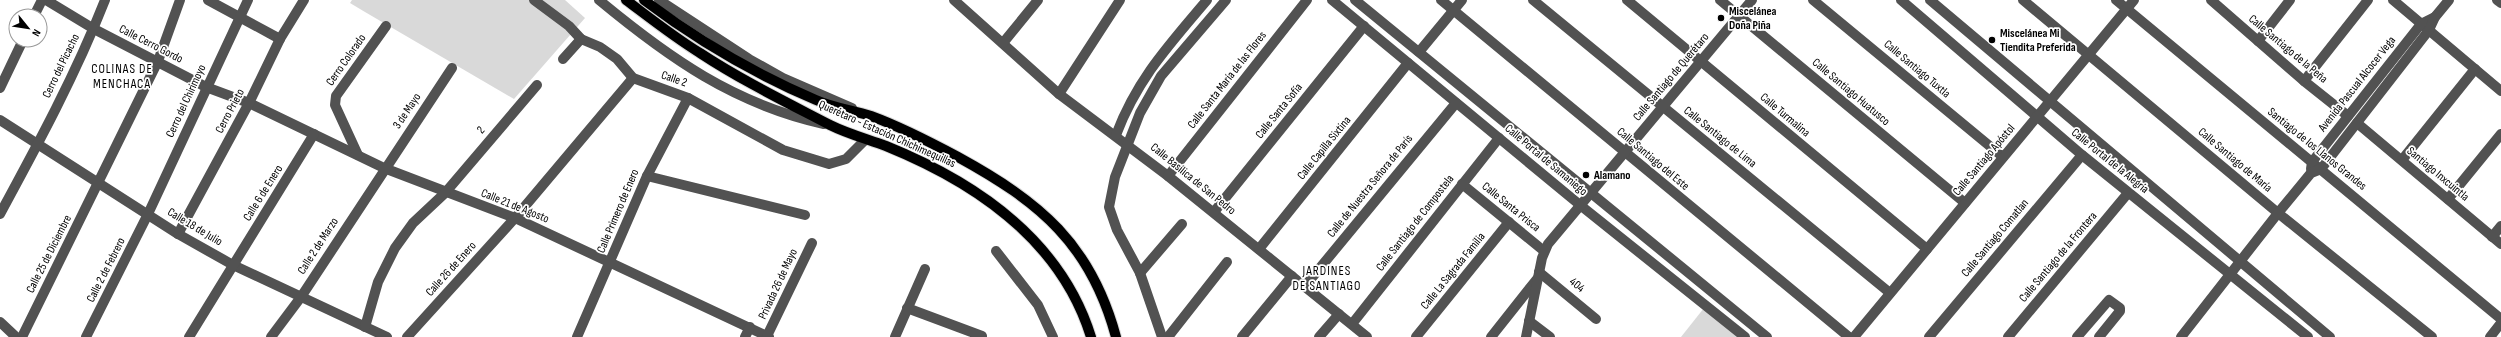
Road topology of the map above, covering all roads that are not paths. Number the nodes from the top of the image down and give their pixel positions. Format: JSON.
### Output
{"nodes":[{"id":1,"x":46,"y":0,"type":"edge"},
{"id":2,"x":105,"y":0,"type":"edge"},
{"id":3,"x":180,"y":0,"type":"edge"},
{"id":4,"x":208,"y":0,"type":"edge"},
{"id":5,"x":248,"y":0,"type":"edge"},
{"id":6,"x":304,"y":0,"type":"edge"},
{"id":7,"x":534,"y":0,"type":"edge"},
{"id":8,"x":599,"y":0,"type":"edge"},
{"id":9,"x":626,"y":0,"type":"edge"},
{"id":10,"x":644,"y":0,"type":"edge"},
{"id":11,"x":659,"y":0,"type":"edge"},
{"id":12,"x":954,"y":0,"type":"edge"},
{"id":13,"x":1038,"y":0,"type":"edge"},
{"id":14,"x":1120,"y":0,"type":"edge"},
{"id":15,"x":1207,"y":0,"type":"edge"},
{"id":16,"x":1226,"y":0,"type":"edge"},
{"id":17,"x":1307,"y":0,"type":"edge"},
{"id":18,"x":1332,"y":0,"type":"edge"},
{"id":19,"x":1355,"y":0,"type":"edge"},
{"id":20,"x":1441,"y":0,"type":"edge"},
{"id":21,"x":1462,"y":0,"type":"edge"},
{"id":22,"x":1533,"y":0,"type":"edge"},
{"id":23,"x":1627,"y":0,"type":"edge"},
{"id":24,"x":1720,"y":0,"type":"edge"},
{"id":25,"x":1752,"y":0,"type":"edge"},
{"id":26,"x":1814,"y":0,"type":"edge"},
{"id":27,"x":1901,"y":0,"type":"edge"},
{"id":28,"x":1930,"y":0,"type":"edge"},
{"id":29,"x":2023,"y":0,"type":"edge"},
{"id":30,"x":2116,"y":0,"type":"edge"},
{"id":31,"x":2134,"y":0,"type":"edge"},
{"id":32,"x":2212,"y":0,"type":"edge"},
{"id":33,"x":2290,"y":0,"type":"edge"},
{"id":34,"x":2368,"y":0,"type":"edge"},
{"id":35,"x":2393,"y":0,"type":"edge"},
{"id":36,"x":2449,"y":0,"type":"edge"},
{"id":37,"x":2497,"y":0,"type":"edge"},
{"id":38,"x":2501,"y":3,"type":"edge"},
{"id":39,"x":2127,"y":8,"type":"junction"},
{"id":40,"x":1454,"y":10,"type":"junction"},
{"id":41,"x":1739,"y":15,"type":"junction"},
{"id":42,"x":239,"y":16,"type":"junction"},
{"id":43,"x":386,"y":26,"type":"dead end"},
{"id":44,"x":1364,"y":26,"type":"junction"},
{"id":45,"x":2425,"y":27,"type":"junction"},
{"id":46,"x":94,"y":29,"type":"junction"},
{"id":47,"x":280,"y":39,"type":"junction"},
{"id":48,"x":581,"y":39,"type":"junction"},
{"id":49,"x":2258,"y":41,"type":"junction"},
{"id":50,"x":1003,"y":43,"type":"junction"},
{"id":51,"x":19,"y":48,"type":"edge"},
{"id":52,"x":1419,"y":52,"type":"junction"},
{"id":53,"x":2089,"y":54,"type":"junction"},
{"id":54,"x":563,"y":59,"type":"dead end"},
{"id":55,"x":158,"y":61,"type":"junction"},
{"id":56,"x":1701,"y":61,"type":"junction"},
{"id":57,"x":1408,"y":63,"type":"junction"},
{"id":58,"x":452,"y":68,"type":"dead end"},
{"id":59,"x":2475,"y":69,"type":"junction"},
{"id":60,"x":633,"y":78,"type":"junction"},
{"id":61,"x":2304,"y":81,"type":"junction"},
{"id":62,"x":538,"y":85,"type":"dead end"},
{"id":63,"x":206,"y":87,"type":"junction"},
{"id":64,"x":0,"y":88,"type":"edge"},
{"id":65,"x":2501,"y":91,"type":"edge"},
{"id":66,"x":1060,"y":94,"type":"junction"},
{"id":67,"x":688,"y":98,"type":"junction"},
{"id":68,"x":2051,"y":100,"type":"junction"},
{"id":69,"x":1456,"y":102,"type":"junction"},
{"id":70,"x":249,"y":103,"type":"junction"},
{"id":71,"x":1662,"y":107,"type":"junction"},
{"id":72,"x":870,"y":116,"type":"junction"},
{"id":73,"x":2348,"y":116,"type":"junction"},
{"id":74,"x":2037,"y":118,"type":"junction"},
{"id":75,"x":0,"y":120,"type":"edge"},
{"id":76,"x":2357,"y":123,"type":"junction"},
{"id":77,"x":831,"y":125,"type":"junction"},
{"id":78,"x":314,"y":134,"type":"junction"},
{"id":79,"x":2501,"y":134,"type":"edge"},
{"id":80,"x":1116,"y":135,"type":"junction"},
{"id":81,"x":1500,"y":138,"type":"junction"},
{"id":82,"x":866,"y":140,"type":"junction"},
{"id":83,"x":38,"y":143,"type":"junction"},
{"id":84,"x":1128,"y":144,"type":"junction"},
{"id":85,"x":1625,"y":152,"type":"junction"},
{"id":86,"x":358,"y":155,"type":"junction"},
{"id":87,"x":2082,"y":155,"type":"junction"},
{"id":88,"x":2003,"y":157,"type":"junction"},
{"id":89,"x":2402,"y":160,"type":"junction"},
{"id":90,"x":2312,"y":162,"type":"junction"},
{"id":91,"x":384,"y":168,"type":"junction"},
{"id":92,"x":2320,"y":169,"type":"junction"},
{"id":93,"x":2311,"y":173,"type":"junction"},
{"id":94,"x":647,"y":176,"type":"junction"},
{"id":95,"x":1168,"y":176,"type":"junction"},
{"id":96,"x":100,"y":182,"type":"junction"},
{"id":97,"x":1462,"y":184,"type":"junction"},
{"id":98,"x":445,"y":193,"type":"junction"},
{"id":99,"x":1591,"y":193,"type":"junction"},
{"id":100,"x":2128,"y":193,"type":"junction"},
{"id":101,"x":2448,"y":200,"type":"junction"},
{"id":102,"x":1965,"y":203,"type":"junction"},
{"id":103,"x":1580,"y":205,"type":"junction"},
{"id":104,"x":1214,"y":212,"type":"junction"},
{"id":105,"x":2278,"y":213,"type":"junction"},
{"id":106,"x":0,"y":214,"type":"edge"},
{"id":107,"x":148,"y":214,"type":"junction"},
{"id":108,"x":805,"y":215,"type":"dead end"},
{"id":109,"x":515,"y":218,"type":"junction"},
{"id":110,"x":1509,"y":222,"type":"junction"},
{"id":111,"x":1182,"y":224,"type":"dead end"},
{"id":112,"x":2501,"y":226,"type":"edge"},
{"id":113,"x":178,"y":234,"type":"junction"},
{"id":114,"x":2492,"y":237,"type":"junction"},
{"id":115,"x":812,"y":243,"type":"dead end"},
{"id":116,"x":2501,"y":244,"type":"edge"},
{"id":117,"x":1259,"y":249,"type":"junction"},
{"id":118,"x":1927,"y":249,"type":"junction"},
{"id":119,"x":996,"y":251,"type":"dead end"},
{"id":120,"x":1544,"y":251,"type":"junction"},
{"id":121,"x":2241,"y":261,"type":"junction"},
{"id":122,"x":1227,"y":262,"type":"dead end"},
{"id":123,"x":610,"y":263,"type":"junction"},
{"id":124,"x":233,"y":265,"type":"junction"},
{"id":125,"x":925,"y":269,"type":"dead end"},
{"id":126,"x":1140,"y":273,"type":"junction"},
{"id":127,"x":2230,"y":274,"type":"junction"},
{"id":128,"x":1539,"y":275,"type":"junction"},
{"id":129,"x":1292,"y":276,"type":"junction"},
{"id":130,"x":1305,"y":286,"type":"junction"},
{"id":131,"x":1890,"y":293,"type":"junction"},
{"id":132,"x":301,"y":297,"type":"junction"},
{"id":133,"x":907,"y":308,"type":"junction"},
{"id":134,"x":1339,"y":314,"type":"junction"},
{"id":135,"x":1596,"y":319,"type":"dead end"},
{"id":136,"x":2501,"y":319,"type":"edge"},
{"id":137,"x":1529,"y":320,"type":"junction"},
{"id":138,"x":0,"y":322,"type":"edge"},
{"id":139,"x":2501,"y":323,"type":"edge"},
{"id":140,"x":1352,"y":324,"type":"junction"},
{"id":141,"x":366,"y":327,"type":"junction"},
{"id":142,"x":750,"y":327,"type":"junction"},
{"id":143,"x":982,"y":336,"type":"dead end"},
{"id":144,"x":16,"y":337,"type":"edge"},
{"id":145,"x":22,"y":337,"type":"edge"},
{"id":146,"x":86,"y":337,"type":"edge"},
{"id":147,"x":189,"y":337,"type":"edge"},
{"id":148,"x":271,"y":337,"type":"edge"},
{"id":149,"x":387,"y":337,"type":"edge"},
{"id":150,"x":407,"y":337,"type":"edge"},
{"id":151,"x":577,"y":337,"type":"edge"},
{"id":152,"x":746,"y":337,"type":"edge"},
{"id":153,"x":768,"y":337,"type":"edge"},
{"id":154,"x":894,"y":337,"type":"edge"},
{"id":155,"x":1053,"y":337,"type":"edge"},
{"id":156,"x":1091,"y":337,"type":"edge"},
{"id":157,"x":1116,"y":337,"type":"edge"},
{"id":158,"x":1162,"y":337,"type":"edge"},
{"id":159,"x":1168,"y":337,"type":"edge"},
{"id":160,"x":1242,"y":337,"type":"edge"},
{"id":161,"x":1319,"y":337,"type":"edge"},
{"id":162,"x":1367,"y":337,"type":"edge"},
{"id":163,"x":1416,"y":337,"type":"edge"},
{"id":164,"x":1491,"y":337,"type":"edge"},
{"id":165,"x":1526,"y":337,"type":"edge"},
{"id":166,"x":1550,"y":337,"type":"edge"},
{"id":167,"x":1745,"y":337,"type":"edge"},
{"id":168,"x":1768,"y":337,"type":"edge"},
{"id":169,"x":1849,"y":337,"type":"edge"},
{"id":170,"x":1854,"y":337,"type":"edge"},
{"id":171,"x":1929,"y":337,"type":"edge"},
{"id":172,"x":2008,"y":337,"type":"edge"},
{"id":173,"x":2077,"y":337,"type":"edge"},
{"id":174,"x":2099,"y":337,"type":"edge"},
{"id":175,"x":2181,"y":337,"type":"edge"},
{"id":176,"x":2308,"y":337,"type":"edge"},
{"id":177,"x":2330,"y":337,"type":"edge"},
{"id":178,"x":2432,"y":337,"type":"edge"},
{"id":179,"x":2490,"y":337,"type":"edge"}],
"edges":[{"from":1,"to":46,"type":"street","name":"Calle Cerro Gordo"},
{"from":2,"to":46,"type":"street","name":"Cerro del Picacho"},
{"from":3,"to":55,"type":"street","name":"Calle 25 de Diciembre"},
{"from":4,"to":42,"type":"street"},
{"from":5,"to":42,"type":"street","name":"Cerro del Chirimoyo"},
{"from":6,"to":47,"type":"street","name":"Cerro Prieto"},
{"from":7,"to":48,"type":"street"},
{"from":8,"to":77,"type":"street"},
{"from":9,"to":77,"type":"main road","name":"Querétaro - Estación Chichimequillas"},
{"from":10,"to":72,"type":"main road","name":"Querétaro - Estación Chichimequillas"},
{"from":11,"to":72,"type":"street"},
{"from":12,"to":50,"type":"street","name":"Calle Basílica de San Pedro"},
{"from":13,"to":50,"type":"street"},
{"from":14,"to":66,"type":"street"},
{"from":15,"to":80,"type":"street"},
{"from":16,"to":84,"type":"street"},
{"from":17,"to":95,"type":"street","name":"Calle Santa María de las Flores"},
{"from":18,"to":44,"type":"street","name":"Calle Portal de Samaniego"},
{"from":19,"to":52,"type":"street","name":"Calle Portal de Samaniego"},
{"from":20,"to":40,"type":"street","name":"Calle Santiago del Este"},
{"from":21,"to":40,"type":"street"},
{"from":22,"to":71,"type":"street","name":"Calle Santiago de Lima"},
{"from":23,"to":56,"type":"street","name":"Calle Turmalina"},
{"from":24,"to":41,"type":"street","name":"Calle Santiago Huatusco"},
{"from":25,"to":41,"type":"street","name":"Calle Santiago de Querétaro"},
{"from":26,"to":88,"type":"street","name":"Calle Santiago Tuxtla"},
{"from":27,"to":74,"type":"street","name":"Calle Portal de la Alegría"},
{"from":28,"to":68,"type":"street","name":"Calle Portal de la Alegría"},
{"from":29,"to":53,"type":"street","name":"Calle Santiago de María"},
{"from":30,"to":39,"type":"street","name":"Santiago de los Llanos Grandes"},
{"from":31,"to":39,"type":"street","name":"Calle Santiago Apóstol"},
{"from":32,"to":49,"type":"street","name":"Calle Santiago de la Peña"},
{"from":33,"to":49,"type":"street"},
{"from":34,"to":61,"type":"street"},
{"from":35,"to":45,"type":"street"},
{"from":36,"to":45,"type":"street","name":"Avenida Pascual Alcocer Vega"},
{"from":37,"to":38,"type":"street"},
{"from":39,"to":53,"type":"street","name":"Calle Santiago Apóstol"},
{"from":39,"to":90,"type":"street","name":"Santiago de los Llanos Grandes"},
{"from":40,"to":52,"type":"street"},
{"from":40,"to":85,"type":"street","name":"Calle Santiago del Este"},
{"from":41,"to":56,"type":"street","name":"Calle Santiago de Querétaro"},
{"from":41,"to":102,"type":"street","name":"Calle Santiago Huatusco"},
{"from":42,"to":47,"type":"street"},
{"from":42,"to":63,"type":"street","name":"Cerro del Chirimoyo"},
{"from":43,"to":86,"type":"street","name":"Cerro Colorado"},
{"from":44,"to":57,"type":"street","name":"Calle Portal de Samaniego"},
{"from":44,"to":104,"type":"street","name":"Calle Santa Sofía"},
{"from":45,"to":59,"type":"street"},
{"from":45,"to":73,"type":"street","name":"Avenida Pascual Alcocer Vega"},
{"from":45,"to":76,"type":"street","name":"Avenida Pascual Alcocer Vega"},
{"from":46,"to":55,"type":"street","name":"Calle Cerro Gordo"},
{"from":46,"to":83,"type":"street","name":"Cerro del Picacho"},
{"from":47,"to":70,"type":"street","name":"Cerro Prieto"},
{"from":48,"to":54,"type":"street"},
{"from":48,"to":60,"type":"street"},
{"from":49,"to":61,"type":"street","name":"Calle Santiago de la Peña"},
{"from":50,"to":66,"type":"street","name":"Calle Basílica de San Pedro"},
{"from":51,"to":64,"type":"street"},
{"from":52,"to":99,"type":"street","name":"Calle Portal de Samaniego"},
{"from":53,"to":68,"type":"street","name":"Calle Santiago Apóstol"},
{"from":53,"to":105,"type":"street","name":"Calle Santiago de María"},
{"from":55,"to":63,"type":"street","name":"Calle Cerro Gordo"},
{"from":55,"to":96,"type":"street","name":"Calle 25 de Diciembre"},
{"from":56,"to":71,"type":"street","name":"Calle Santiago de Querétaro"},
{"from":56,"to":118,"type":"street","name":"Calle Turmalina"},
{"from":57,"to":69,"type":"street","name":"Calle Portal de Samaniego"},
{"from":57,"to":117,"type":"street","name":"Calle Capilla Sixtina"},
{"from":58,"to":91,"type":"street","name":"3 de Mayo"},
{"from":59,"to":65,"type":"street"},
{"from":59,"to":89,"type":"street"},
{"from":60,"to":67,"type":"street","name":"Calle 2"},
{"from":60,"to":109,"type":"street"},
{"from":61,"to":73,"type":"street","name":"Calle Santiago de la Peña"},
{"from":62,"to":98,"type":"street","name":"2"},
{"from":63,"to":70,"type":"street","name":"Calle Cerro Gordo"},
{"from":63,"to":107,"type":"street","name":"Cerro del Chirimoyo"},
{"from":66,"to":80,"type":"street","name":"Calle Basílica de San Pedro"},
{"from":67,"to":82,"type":"street","name":"Calle 2"},
{"from":67,"to":94,"type":"street","name":"Calle Primero de Enero"},
{"from":68,"to":74,"type":"street","name":"Calle Santiago Apóstol"},
{"from":68,"to":121,"type":"street","name":"Calle Portal de la Alegría"},
{"from":69,"to":81,"type":"street","name":"Calle Portal de Samaniego"},
{"from":69,"to":130,"type":"street","name":"Calle de Nuestra Señora de París"},
{"from":70,"to":78,"type":"street","name":"Calle 21 de Agosto"},
{"from":70,"to":113,"type":"street","name":"Cerro Prieto"},
{"from":71,"to":85,"type":"street","name":"Calle Santiago de Querétaro"},
{"from":71,"to":131,"type":"street","name":"Calle Santiago de Lima"},
{"from":72,"to":157,"type":"main road","name":"Querétaro - Estación Chichimequillas"},
{"from":73,"to":90,"type":"street","name":"Avenida Pascual Alcocer Vega"},
{"from":74,"to":87,"type":"street","name":"Calle Portal de la Alegría"},
{"from":74,"to":88,"type":"street","name":"Calle Santiago Apóstol"},
{"from":75,"to":83,"type":"street","name":"Calle 18 de Julio"},
{"from":76,"to":89,"type":"street","name":"Santiago Inxcuintla"},
{"from":76,"to":92,"type":"street","name":"Avenida Pascual Alcocer Vega"},
{"from":77,"to":82,"type":"main road","name":"Querétaro - Estación Chichimequillas"},
{"from":78,"to":86,"type":"street","name":"Calle 21 de Agosto"},
{"from":78,"to":124,"type":"street","name":"Calle 6 de Enero"},
{"from":79,"to":101,"type":"street"},
{"from":80,"to":84,"type":"street","name":"Calle Basílica de San Pedro"},
{"from":81,"to":97,"type":"street","name":"Calle Santiago de Compostela"},
{"from":81,"to":103,"type":"street","name":"Calle Portal de Samaniego"},
{"from":82,"to":156,"type":"main road","name":"Querétaro - Estación Chichimequillas"},
{"from":83,"to":96,"type":"street","name":"Calle 18 de Julio"},
{"from":83,"to":106,"type":"street","name":"Cerro del Picacho"},
{"from":84,"to":95,"type":"street","name":"Calle Basílica de San Pedro"},
{"from":84,"to":126,"type":"street"},
{"from":85,"to":99,"type":"street","name":"Calle Santiago de Querétaro"},
{"from":85,"to":169,"type":"street","name":"Calle Santiago del Este"},
{"from":86,"to":91,"type":"street","name":"Calle 21 de Agosto"},
{"from":87,"to":100,"type":"street","name":"Calle Portal de la Alegría"},
{"from":87,"to":171,"type":"street","name":"Calle Santiago Comatlan"},
{"from":88,"to":102,"type":"street","name":"Calle Santiago Apóstol"},
{"from":89,"to":101,"type":"street","name":"Santiago Inxcuintla"},
{"from":90,"to":92,"type":"street","name":"Santiago de los Llanos Grandes"},
{"from":90,"to":93,"type":"street"},
{"from":91,"to":98,"type":"street","name":"Calle 21 de Agosto"},
{"from":91,"to":132,"type":"street","name":"Calle 2 de Marzo"},
{"from":92,"to":93,"type":"street","name":"Avenida Pascual Alcocer Vega"},
{"from":92,"to":136,"type":"street","name":"Santiago de los Llanos Grandes"},
{"from":93,"to":105,"type":"street","name":"Avenida Pascual Alcocer Vega"},
{"from":94,"to":108,"type":"street"},
{"from":94,"to":123,"type":"street","name":"Calle Primero de Enero"},
{"from":95,"to":104,"type":"street","name":"Calle Basílica de San Pedro"},
{"from":96,"to":107,"type":"street","name":"Calle 18 de Julio"},
{"from":96,"to":145,"type":"street","name":"Calle 25 de Diciembre"},
{"from":97,"to":110,"type":"street","name":"Calle Santa Prisca"},
{"from":97,"to":140,"type":"street","name":"Calle Santiago de Compostela"},
{"from":98,"to":109,"type":"street","name":"Calle 21 de Agosto"},
{"from":98,"to":141,"type":"street","name":"2"},
{"from":99,"to":103,"type":"street","name":"Calle Santiago de Querétaro"},
{"from":99,"to":168,"type":"street","name":"Calle Portal de Samaniego"},
{"from":100,"to":127,"type":"street","name":"Calle Portal de la Alegría"},
{"from":100,"to":172,"type":"street","name":"Calle Santiago de la Frontera"},
{"from":101,"to":114,"type":"street","name":"Santiago Inxcuintla"},
{"from":102,"to":118,"type":"street","name":"Calle Santiago Apóstol"},
{"from":103,"to":120,"type":"street","name":"Calle Santiago de Querétaro"},
{"from":103,"to":167,"type":"street","name":"Calle Portal de Samaniego"},
{"from":104,"to":117,"type":"street","name":"Calle Basílica de San Pedro"},
{"from":105,"to":121,"type":"street","name":"Avenida Pascual Alcocer Vega"},
{"from":105,"to":178,"type":"street","name":"Calle Santiago de María"},
{"from":107,"to":113,"type":"street","name":"Calle 18 de Julio"},
{"from":107,"to":146,"type":"street","name":"Calle 2 de Febrero"},
{"from":109,"to":123,"type":"street","name":"Calle 21 de Agosto"},
{"from":109,"to":150,"type":"street","name":"Calle 26 de Enero"},
{"from":110,"to":120,"type":"street","name":"Calle Santa Prisca"},
{"from":110,"to":163,"type":"street","name":"Calle La Sagrada Familia"},
{"from":111,"to":126,"type":"street"},
{"from":112,"to":114,"type":"street"},
{"from":113,"to":124,"type":"street","name":"Calle 18 de Julio"},
{"from":114,"to":116,"type":"street","name":"Santiago Inxcuintla"},
{"from":115,"to":153,"type":"street","name":"Privada 26 de Mayo"},
{"from":117,"to":129,"type":"street","name":"Calle Basílica de San Pedro"},
{"from":118,"to":131,"type":"street","name":"Calle Santiago Apóstol"},
{"from":119,"to":155,"type":"street"},
{"from":120,"to":128,"type":"street","name":"Calle Santiago de Querétaro"},
{"from":121,"to":127,"type":"street","name":"Avenida Pascual Alcocer Vega"},
{"from":121,"to":177,"type":"street","name":"Calle Portal de la Alegría"},
{"from":122,"to":159,"type":"street"},
{"from":123,"to":142,"type":"street","name":"Calle 21 de Agosto"},
{"from":123,"to":151,"type":"street","name":"Calle Primero de Enero"},
{"from":124,"to":132,"type":"street","name":"Calle 18 de Julio"},
{"from":124,"to":147,"type":"street","name":"Calle 6 de Enero"},
{"from":125,"to":133,"type":"street"},
{"from":126,"to":158,"type":"street"},
{"from":127,"to":175,"type":"street","name":"Avenida Pascual Alcocer Vega"},
{"from":127,"to":176,"type":"street","name":"Calle Portal de la Alegría"},
{"from":128,"to":135,"type":"street","name":"404"},
{"from":128,"to":137,"type":"street","name":"Calle Santiago de Querétaro"},
{"from":128,"to":164,"type":"street"},
{"from":129,"to":130,"type":"street","name":"Calle Basílica de San Pedro"},
{"from":129,"to":160,"type":"street"},
{"from":130,"to":134,"type":"street","name":"Calle Basílica de San Pedro"},
{"from":131,"to":170,"type":"street","name":"Calle Santiago Apóstol"},
{"from":132,"to":141,"type":"street","name":"Calle 18 de Julio"},
{"from":132,"to":148,"type":"street","name":"Calle 2 de Marzo"},
{"from":133,"to":143,"type":"street"},
{"from":133,"to":154,"type":"street"},
{"from":134,"to":140,"type":"street","name":"Calle Basílica de San Pedro"},
{"from":134,"to":161,"type":"street"},
{"from":137,"to":165,"type":"street","name":"Calle Santiago de Querétaro"},
{"from":137,"to":166,"type":"street"},
{"from":138,"to":144,"type":"street"},
{"from":139,"to":179,"type":"street"},
{"from":140,"to":162,"type":"street","name":"Calle Basílica de San Pedro"},
{"from":141,"to":149,"type":"street","name":"Calle 18 de Julio"},
{"from":142,"to":152,"type":"street"},
{"from":142,"to":153,"type":"street","name":"Calle 21 de Agosto"},
{"from":173,"to":174,"type":"street"}]}
